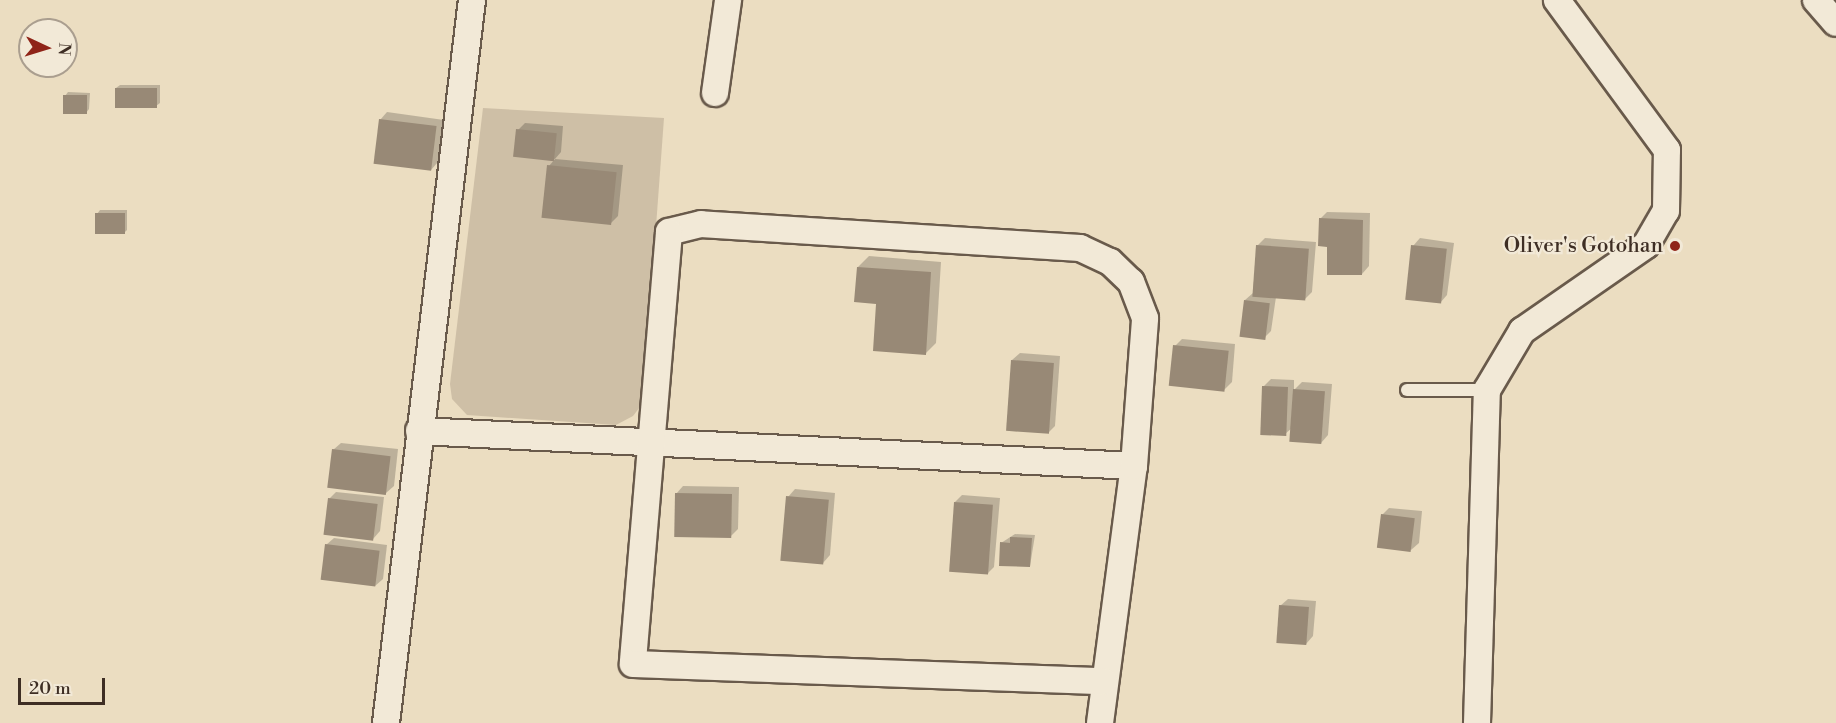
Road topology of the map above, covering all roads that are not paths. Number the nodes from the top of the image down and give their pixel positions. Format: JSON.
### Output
{"nodes":[{"id":1,"x":471,"y":0,"type":"edge"},
{"id":2,"x":728,"y":0,"type":"edge"},
{"id":3,"x":1557,"y":0,"type":"edge"},
{"id":4,"x":1816,"y":0,"type":"edge"},
{"id":5,"x":1836,"y":23,"type":"edge"},
{"id":6,"x":715,"y":93,"type":"dead end"},
{"id":7,"x":1407,"y":390,"type":"dead end"},
{"id":8,"x":1487,"y":390,"type":"junction"},
{"id":9,"x":419,"y":431,"type":"junction"},
{"id":10,"x":654,"y":445,"type":"junction"},
{"id":11,"x":1134,"y":466,"type":"junction"},
{"id":12,"x":1104,"y":681,"type":"junction"},
{"id":13,"x":386,"y":723,"type":"edge"},
{"id":14,"x":1100,"y":723,"type":"edge"},
{"id":15,"x":1476,"y":723,"type":"edge"}],
"edges":[{"from":1,"to":9,"type":"street"},
{"from":2,"to":6,"type":"street"},
{"from":3,"to":8,"type":"street"},
{"from":4,"to":5,"type":"street"},
{"from":7,"to":8,"type":"lane"},
{"from":8,"to":15,"type":"street"},
{"from":9,"to":10,"type":"street"},
{"from":9,"to":13,"type":"street"},
{"from":10,"to":11,"type":"street"},
{"from":10,"to":11,"type":"street"},
{"from":10,"to":12,"type":"street"},
{"from":11,"to":12,"type":"street"},
{"from":12,"to":14,"type":"street"}]}
